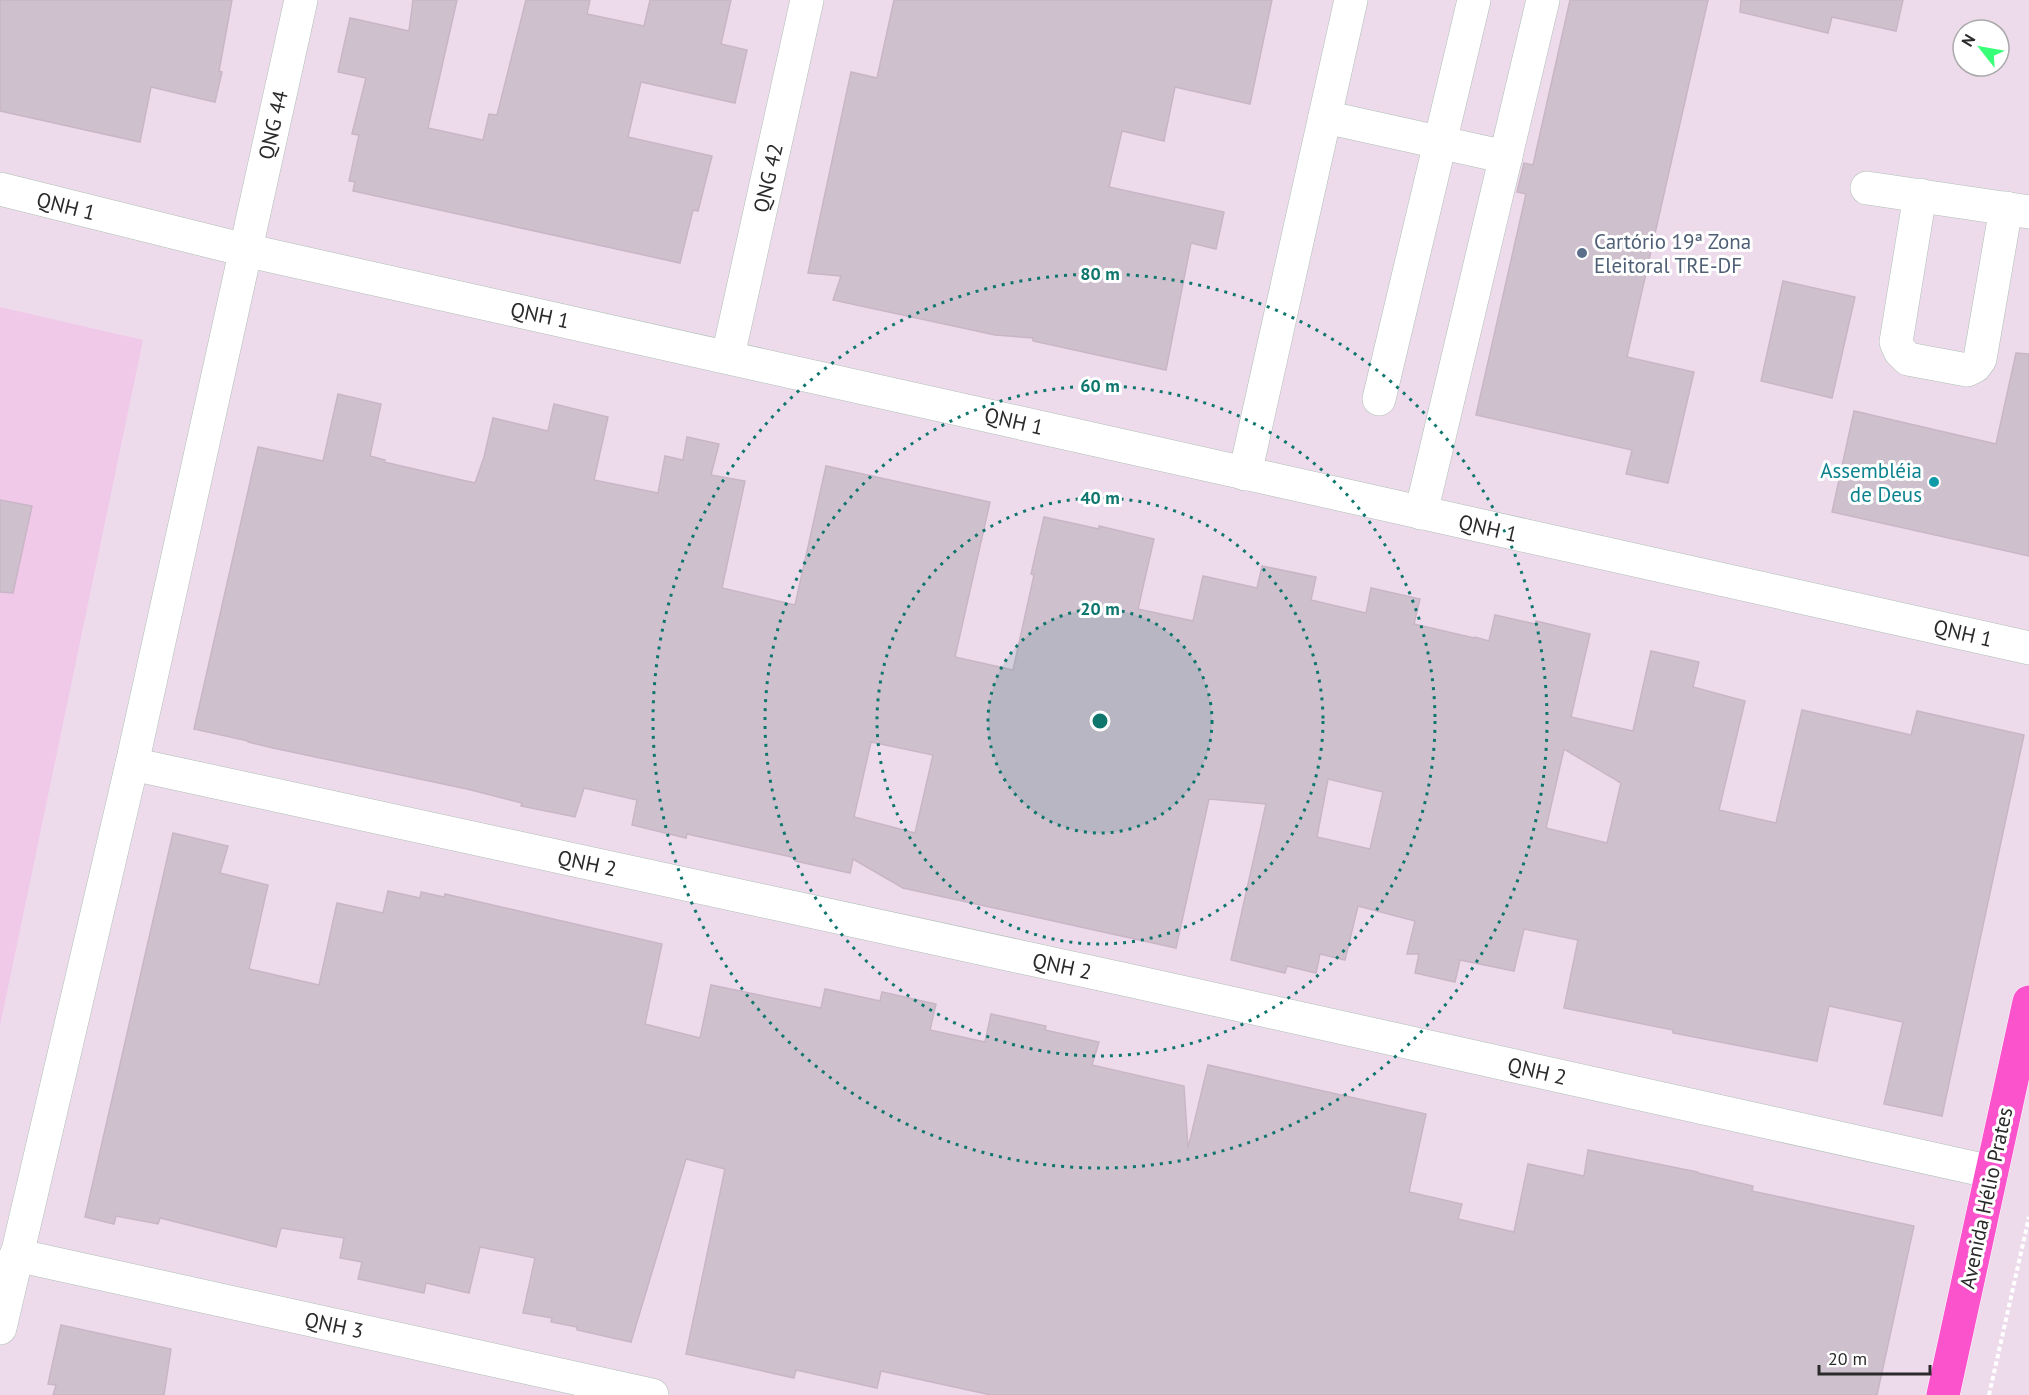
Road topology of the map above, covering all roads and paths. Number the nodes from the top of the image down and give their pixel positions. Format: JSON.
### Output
{"nodes":[{"id":1,"x":301,"y":0,"type":"edge"},
{"id":2,"x":807,"y":0,"type":"edge"},
{"id":3,"x":1351,"y":0,"type":"edge"},
{"id":4,"x":1474,"y":0,"type":"edge"},
{"id":5,"x":1543,"y":0,"type":"edge"},
{"id":6,"x":1325,"y":117,"type":"junction"},
{"id":7,"x":1441,"y":143,"type":"junction"},
{"id":8,"x":1506,"y":157,"type":"junction"},
{"id":9,"x":1867,"y":188,"type":"dead end"},
{"id":10,"x":0,"y":189,"type":"edge"},
{"id":11,"x":1920,"y":195,"type":"junction"},
{"id":12,"x":2017,"y":210,"type":"edge"},
{"id":13,"x":245,"y":249,"type":"junction"},
{"id":14,"x":728,"y":356,"type":"junction"},
{"id":15,"x":1379,"y":399,"type":"dead end"},
{"id":16,"x":1245,"y":474,"type":"junction"},
{"id":17,"x":1422,"y":513,"type":"junction"},
{"id":18,"x":2029,"y":648,"type":"edge"},
{"id":19,"x":132,"y":764,"type":"junction"},
{"id":20,"x":2029,"y":1002,"type":"edge"},
{"id":21,"x":1992,"y":1172,"type":"junction"},
{"id":22,"x":2029,"y":1217,"type":"edge"},
{"id":23,"x":16,"y":1255,"type":"junction"},
{"id":24,"x":0,"y":1328,"type":"edge"},
{"id":25,"x":651,"y":1395,"type":"edge"},
{"id":26,"x":1943,"y":1395,"type":"edge"},
{"id":27,"x":1989,"y":1395,"type":"edge"}],
"edges":[{"from":1,"to":13,"type":"street","name":"QNG 44"},
{"from":2,"to":14,"type":"street","name":"QNG 42"},
{"from":3,"to":6,"type":"street"},
{"from":4,"to":7,"type":"street"},
{"from":5,"to":8,"type":"street"},
{"from":6,"to":7,"type":"street"},
{"from":6,"to":16,"type":"street"},
{"from":7,"to":8,"type":"street"},
{"from":7,"to":15,"type":"street"},
{"from":8,"to":17,"type":"street"},
{"from":9,"to":11,"type":"street"},
{"from":10,"to":13,"type":"street","name":"QNH 1"},
{"from":11,"to":12,"type":"street"},
{"from":11,"to":12,"type":"street"},
{"from":13,"to":14,"type":"street","name":"QNH 1"},
{"from":13,"to":19,"type":"street","name":"QNG 44"},
{"from":14,"to":16,"type":"street","name":"QNH 1"},
{"from":16,"to":17,"type":"street","name":"QNH 1"},
{"from":17,"to":18,"type":"street","name":"QNH 1"},
{"from":19,"to":21,"type":"street","name":"QNH 2"},
{"from":19,"to":23,"type":"street","name":"QNG 44"},
{"from":20,"to":21,"type":"main road","name":"Avenida Hélio Prates"},
{"from":21,"to":26,"type":"main road","name":"Avenida Hélio Prates"},
{"from":22,"to":27,"type":"path"},
{"from":23,"to":24,"type":"street","name":"QNG 44"},
{"from":23,"to":25,"type":"street","name":"QNH 3"}]}
